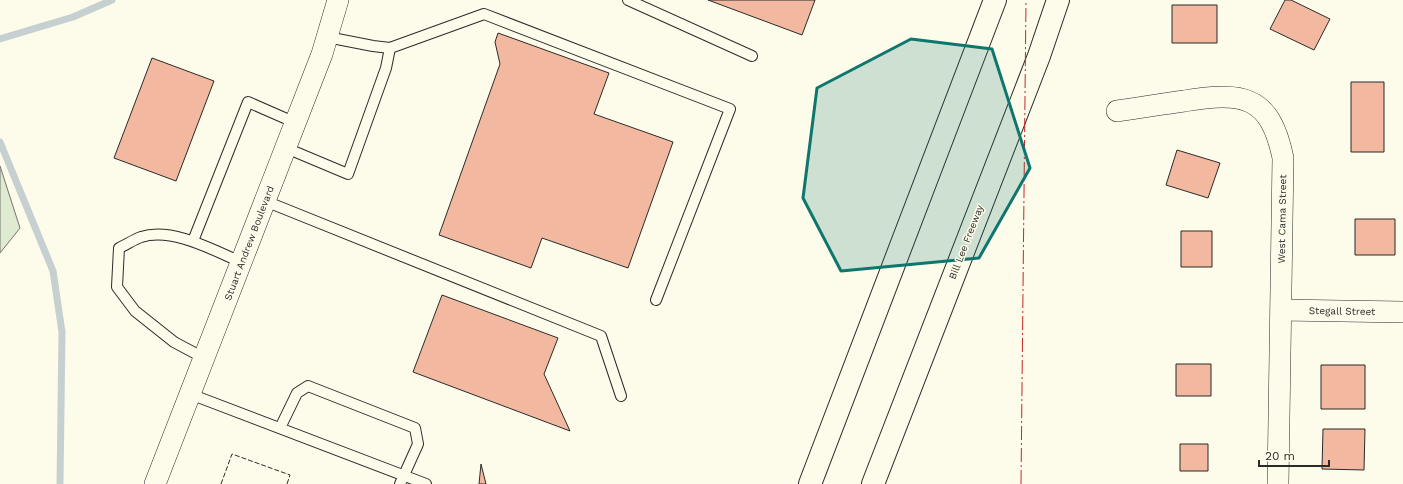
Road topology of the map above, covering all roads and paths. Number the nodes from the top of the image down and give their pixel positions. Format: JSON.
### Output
{"nodes":[{"id":1,"x":338,"y":0,"type":"edge"},
{"id":2,"x":628,"y":0,"type":"edge"},
{"id":3,"x":995,"y":0,"type":"edge"},
{"id":4,"x":1058,"y":0,"type":"edge"},
{"id":5,"x":327,"y":36,"type":"junction"},
{"id":6,"x":390,"y":48,"type":"junction"},
{"id":7,"x":752,"y":56,"type":"dead end"},
{"id":8,"x":1117,"y":111,"type":"dead end"},
{"id":9,"x":296,"y":123,"type":"junction"},
{"id":10,"x":286,"y":148,"type":"junction"},
{"id":11,"x":265,"y":202,"type":"junction"},
{"id":12,"x":193,"y":241,"type":"junction"},
{"id":13,"x":241,"y":262,"type":"junction"},
{"id":14,"x":656,"y":300,"type":"dead end"},
{"id":15,"x":1282,"y":310,"type":"junction"},
{"id":16,"x":1403,"y":312,"type":"edge"},
{"id":17,"x":204,"y":358,"type":"junction"},
{"id":18,"x":190,"y":394,"type":"junction"},
{"id":19,"x":621,"y":396,"type":"dead end"},
{"id":20,"x":280,"y":428,"type":"junction"},
{"id":21,"x":402,"y":480,"type":"edge"},
{"id":22,"x":155,"y":484,"type":"edge"},
{"id":23,"x":426,"y":484,"type":"edge"},
{"id":24,"x":810,"y":484,"type":"edge"},
{"id":25,"x":873,"y":484,"type":"edge"},
{"id":26,"x":1278,"y":484,"type":"edge"}],
"edges":[{"from":1,"to":5,"type":"street","name":"Stuart Andrew Boulevard"},
{"from":2,"to":7,"type":"lane"},
{"from":3,"to":24,"type":"highway"},
{"from":4,"to":25,"type":"highway","name":"Bill Lee Freeway"},
{"from":5,"to":6,"type":"lane"},
{"from":5,"to":9,"type":"street","name":"Stuart Andrew Boulevard"},
{"from":6,"to":10,"type":"lane"},
{"from":6,"to":14,"type":"lane"},
{"from":8,"to":15,"type":"street","name":"West Cama Street"},
{"from":9,"to":10,"type":"street","name":"Stuart Andrew Boulevard"},
{"from":9,"to":12,"type":"lane"},
{"from":10,"to":11,"type":"street","name":"Stuart Andrew Boulevard"},
{"from":11,"to":13,"type":"street","name":"Stuart Andrew Boulevard"},
{"from":11,"to":19,"type":"lane"},
{"from":12,"to":13,"type":"lane"},
{"from":12,"to":17,"type":"lane"},
{"from":13,"to":17,"type":"street","name":"Stuart Andrew Boulevard"},
{"from":15,"to":16,"type":"street","name":"Stegall Street"},
{"from":15,"to":26,"type":"street","name":"West Cama Street"},
{"from":17,"to":18,"type":"street","name":"Stuart Andrew Boulevard"},
{"from":18,"to":20,"type":"lane"},
{"from":18,"to":22,"type":"street","name":"Stuart Andrew Boulevard"},
{"from":20,"to":21,"type":"lane"},
{"from":20,"to":21,"type":"lane"},
{"from":21,"to":23,"type":"lane"}]}
